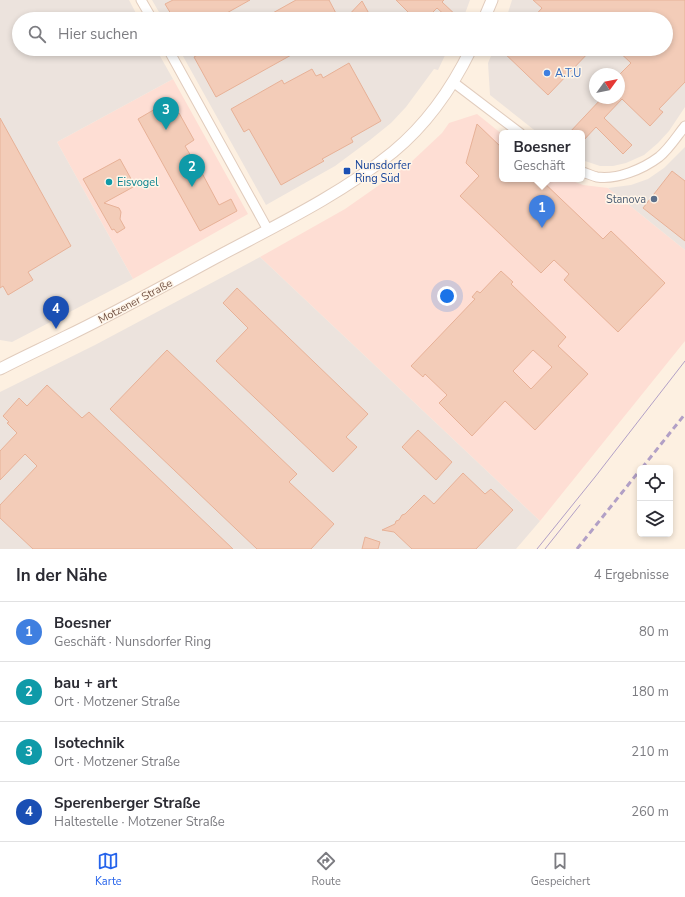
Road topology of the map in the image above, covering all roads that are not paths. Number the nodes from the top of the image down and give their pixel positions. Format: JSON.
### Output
{"nodes":[{"id":1,"x":141,"y":0,"type":"edge"},
{"id":2,"x":492,"y":0,"type":"edge"},
{"id":3,"x":148,"y":12,"type":"edge"},
{"id":4,"x":487,"y":12,"type":"edge"},
{"id":5,"x":172,"y":56,"type":"edge"},
{"id":6,"x":467,"y":56,"type":"edge"},
{"id":7,"x":453,"y":82,"type":"junction"},
{"id":8,"x":685,"y":126,"type":"edge"},
{"id":9,"x":516,"y":130,"type":"edge"},
{"id":10,"x":585,"y":173,"type":"edge"},
{"id":11,"x":268,"y":230,"type":"junction"},
{"id":12,"x":0,"y":369,"type":"edge"}],
"edges":[{"from":1,"to":3,"type":"street"},
{"from":2,"to":4,"type":"street"},
{"from":5,"to":11,"type":"street"},
{"from":6,"to":7,"type":"street","name":"Motzener Straße"},
{"from":7,"to":9,"type":"street"},
{"from":7,"to":11,"type":"street","name":"Motzener Straße"},
{"from":8,"to":10,"type":"street"},
{"from":11,"to":12,"type":"street","name":"Motzener Straße"}]}
